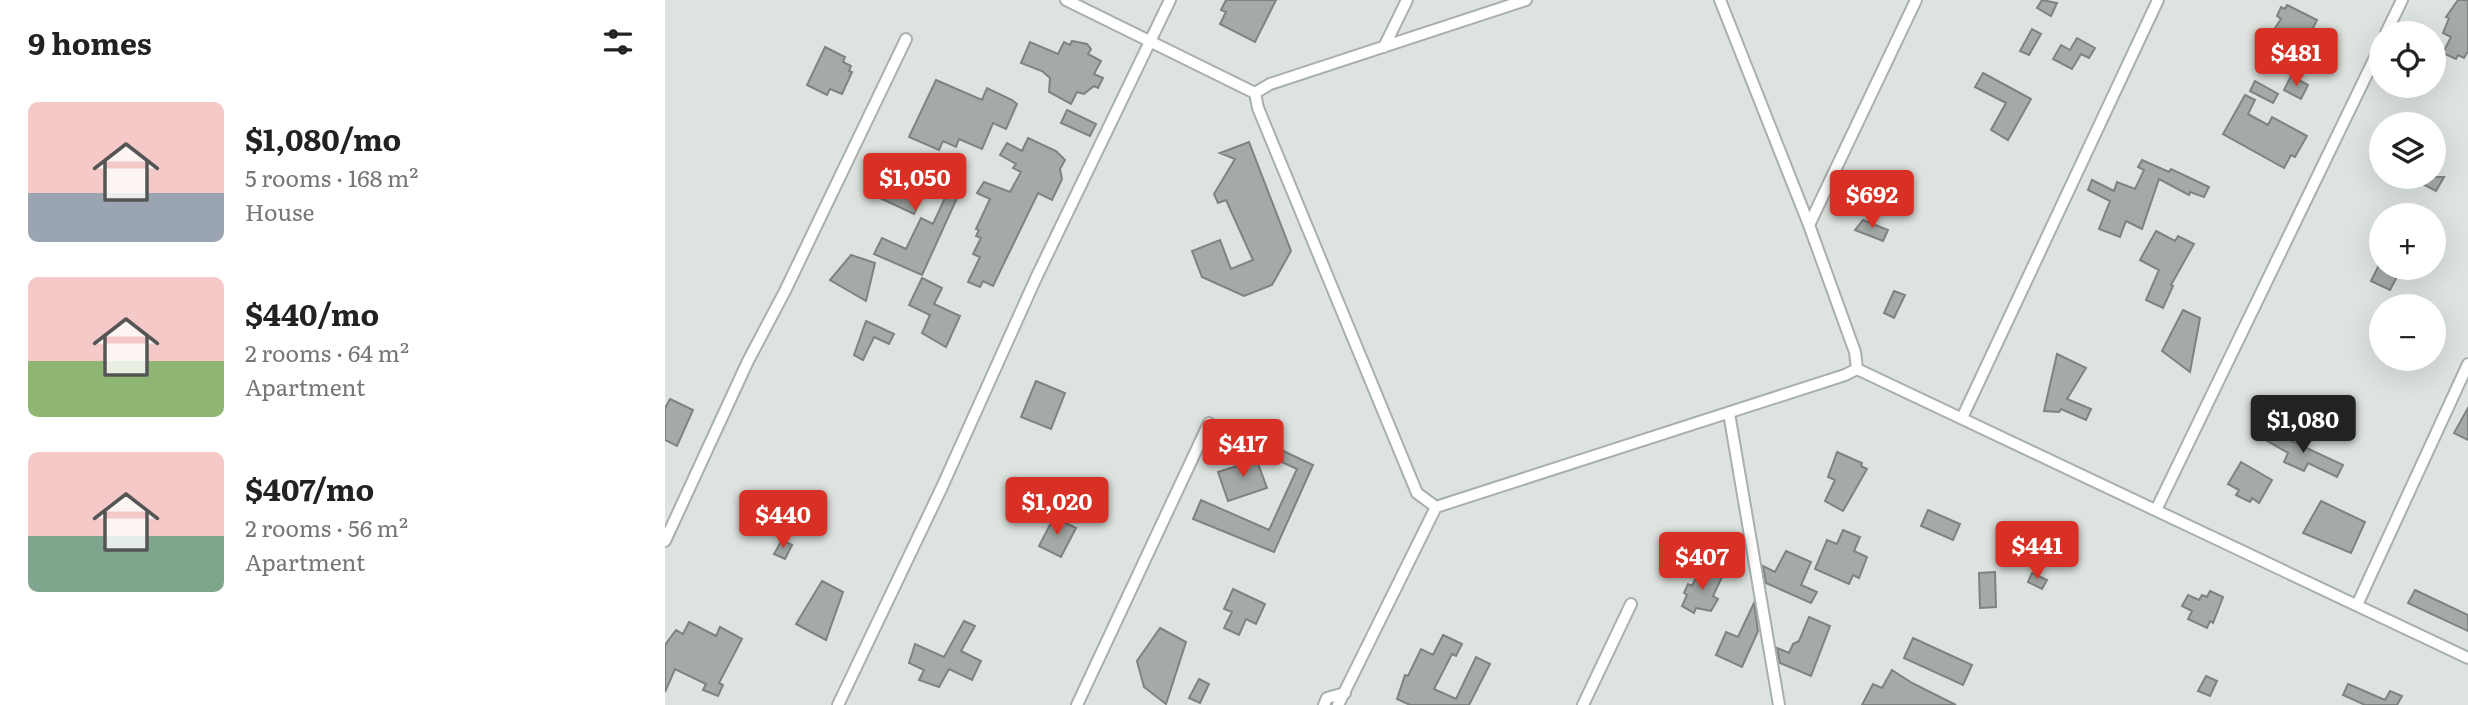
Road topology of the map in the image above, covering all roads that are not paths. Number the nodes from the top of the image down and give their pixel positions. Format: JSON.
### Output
{"nodes":[{"id":1,"x":1066,"y":0,"type":"edge"},
{"id":2,"x":1170,"y":0,"type":"edge"},
{"id":3,"x":1407,"y":0,"type":"edge"},
{"id":4,"x":1527,"y":0,"type":"edge"},
{"id":5,"x":1720,"y":0,"type":"edge"},
{"id":6,"x":1916,"y":0,"type":"edge"},
{"id":7,"x":2158,"y":0,"type":"edge"},
{"id":8,"x":2402,"y":0,"type":"edge"},
{"id":9,"x":2392,"y":21,"type":"edge"},
{"id":10,"x":906,"y":39,"type":"dead end"},
{"id":11,"x":1150,"y":40,"type":"junction"},
{"id":12,"x":1384,"y":47,"type":"junction"},
{"id":13,"x":2369,"y":70,"type":"edge"},
{"id":14,"x":1255,"y":93,"type":"junction"},
{"id":15,"x":1809,"y":225,"type":"junction"},
{"id":16,"x":2468,"y":364,"type":"edge"},
{"id":17,"x":1857,"y":369,"type":"junction"},
{"id":18,"x":1729,"y":413,"type":"junction"},
{"id":19,"x":1962,"y":418,"type":"junction"},
{"id":20,"x":1209,"y":423,"type":"dead end"},
{"id":21,"x":1436,"y":507,"type":"junction"},
{"id":22,"x":2155,"y":510,"type":"junction"},
{"id":23,"x":665,"y":541,"type":"edge"},
{"id":24,"x":1630,"y":604,"type":"dead end"},
{"id":25,"x":2357,"y":605,"type":"junction"},
{"id":26,"x":2468,"y":658,"type":"edge"},
{"id":27,"x":1345,"y":693,"type":"junction"},
{"id":28,"x":838,"y":705,"type":"edge"},
{"id":29,"x":1077,"y":705,"type":"edge"},
{"id":30,"x":1324,"y":705,"type":"edge"},
{"id":31,"x":1338,"y":705,"type":"edge"},
{"id":32,"x":1583,"y":705,"type":"edge"},
{"id":33,"x":1779,"y":705,"type":"edge"}],
"edges":[{"from":1,"to":11,"type":"street"},
{"from":2,"to":11,"type":"street"},
{"from":3,"to":12,"type":"street"},
{"from":4,"to":12,"type":"street"},
{"from":5,"to":15,"type":"street"},
{"from":6,"to":15,"type":"street"},
{"from":7,"to":19,"type":"street"},
{"from":8,"to":9,"type":"street"},
{"from":10,"to":23,"type":"street"},
{"from":11,"to":14,"type":"street"},
{"from":11,"to":28,"type":"street"},
{"from":12,"to":14,"type":"street"},
{"from":13,"to":22,"type":"street"},
{"from":14,"to":21,"type":"street"},
{"from":15,"to":17,"type":"street"},
{"from":16,"to":25,"type":"street"},
{"from":17,"to":18,"type":"street"},
{"from":17,"to":19,"type":"street"},
{"from":18,"to":21,"type":"street"},
{"from":18,"to":33,"type":"street"},
{"from":19,"to":22,"type":"street"},
{"from":20,"to":29,"type":"street"},
{"from":21,"to":27,"type":"street"},
{"from":22,"to":25,"type":"street"},
{"from":24,"to":32,"type":"street"},
{"from":25,"to":26,"type":"street"},
{"from":27,"to":30,"type":"street"},
{"from":27,"to":31,"type":"street"}]}
